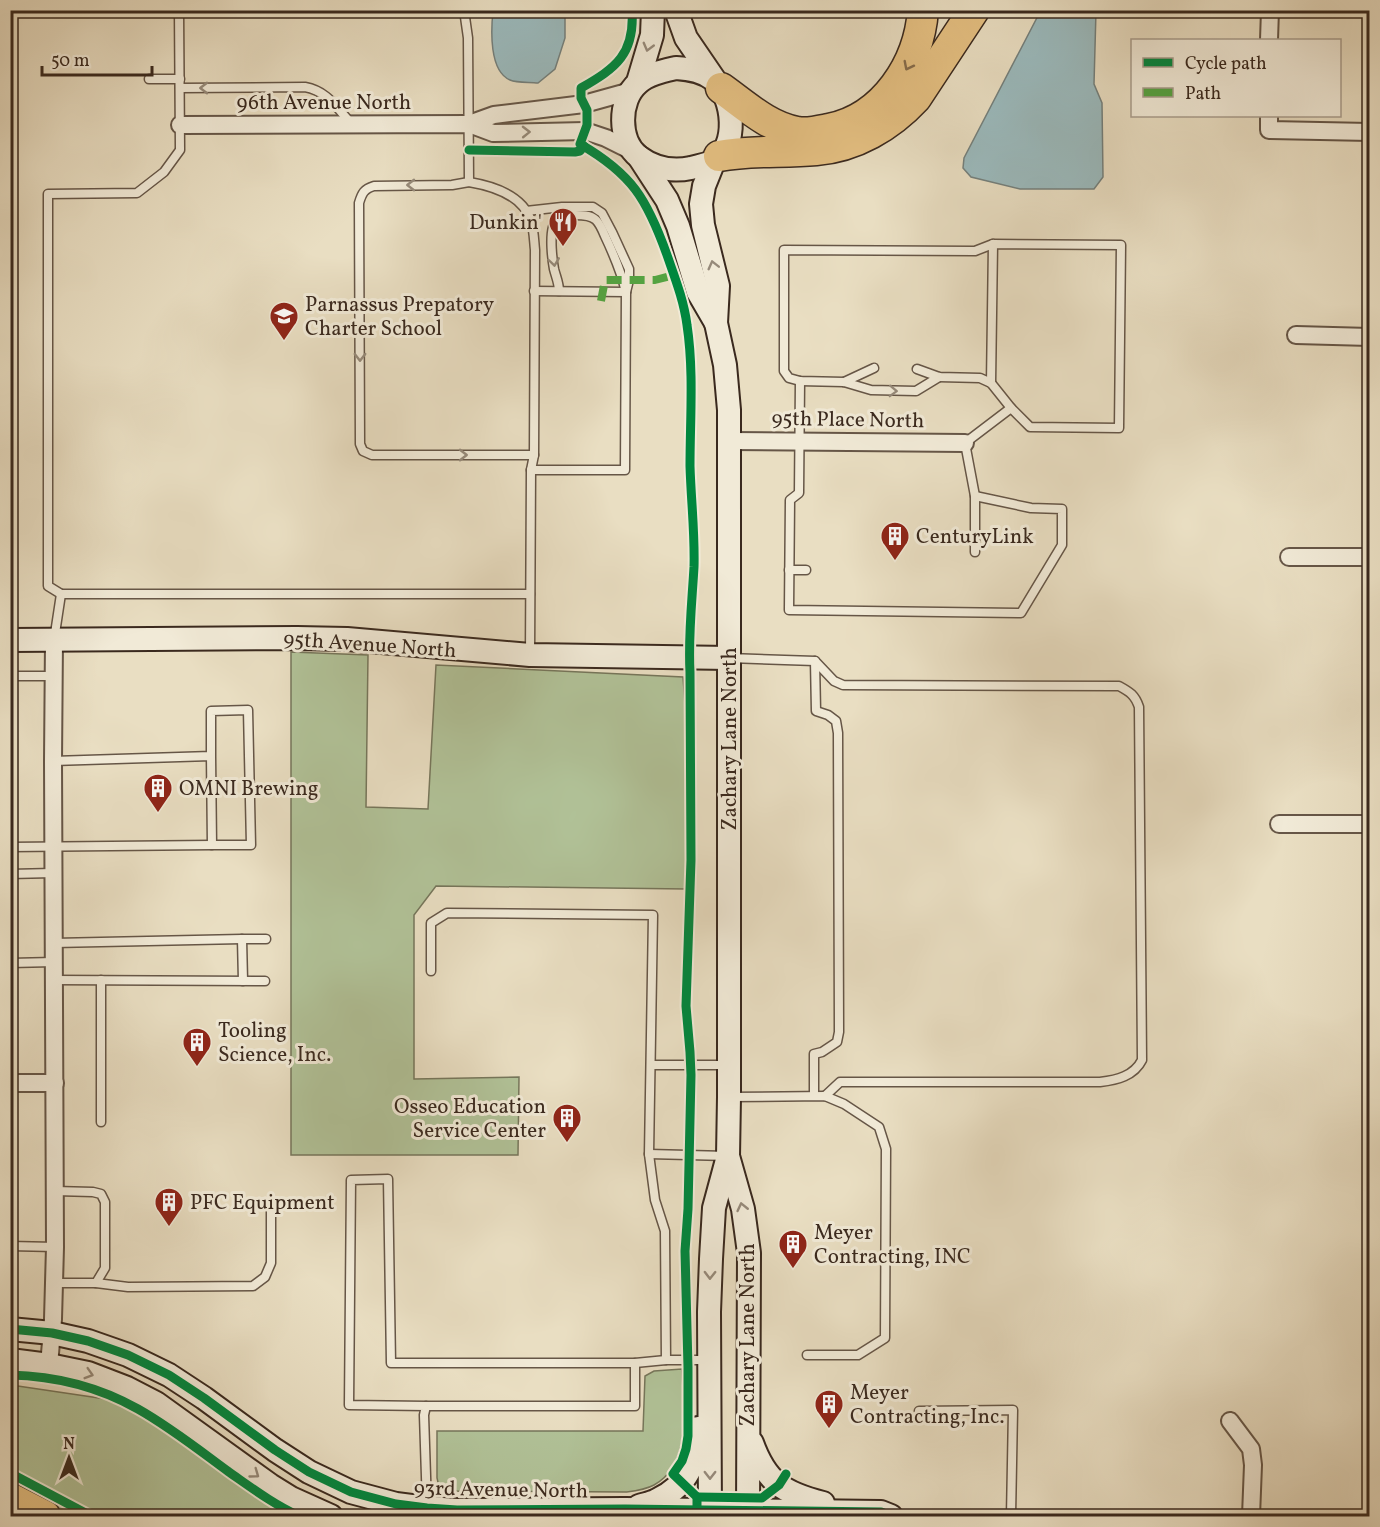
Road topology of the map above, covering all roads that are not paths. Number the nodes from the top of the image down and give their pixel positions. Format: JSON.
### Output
{"nodes":[{"id":1,"x":179,"y":10,"type":"edge"},
{"id":2,"x":464,"y":10,"type":"edge"},
{"id":3,"x":653,"y":10,"type":"edge"},
{"id":4,"x":676,"y":10,"type":"edge"},
{"id":5,"x":924,"y":10,"type":"edge"},
{"id":6,"x":974,"y":10,"type":"edge"},
{"id":7,"x":996,"y":10,"type":"edge"},
{"id":8,"x":1269,"y":10,"type":"edge"},
{"id":9,"x":1269,"y":39,"type":"edge"},
{"id":10,"x":149,"y":79,"type":"dead end"},
{"id":11,"x":180,"y":83,"type":"junction"},
{"id":12,"x":718,"y":84,"type":"junction"},
{"id":13,"x":634,"y":86,"type":"junction"},
{"id":14,"x":1269,"y":123,"type":"edge"},
{"id":15,"x":469,"y":124,"type":"junction"},
{"id":16,"x":180,"y":125,"type":"junction"},
{"id":17,"x":353,"y":125,"type":"junction"},
{"id":18,"x":1370,"y":132,"type":"edge"},
{"id":19,"x":777,"y":151,"type":"junction"},
{"id":20,"x":635,"y":154,"type":"junction"},
{"id":21,"x":717,"y":159,"type":"junction"},
{"id":22,"x":469,"y":182,"type":"junction"},
{"id":23,"x":526,"y":211,"type":"junction"},
{"id":24,"x":993,"y":244,"type":"junction"},
{"id":25,"x":534,"y":291,"type":"junction"},
{"id":26,"x":559,"y":291,"type":"junction"},
{"id":27,"x":626,"y":292,"type":"junction"},
{"id":28,"x":716,"y":323,"type":"junction"},
{"id":29,"x":1296,"y":335,"type":"dead end"},
{"id":30,"x":1370,"y":337,"type":"edge"},
{"id":31,"x":874,"y":368,"type":"dead end"},
{"id":32,"x":917,"y":369,"type":"dead end"},
{"id":33,"x":939,"y":377,"type":"junction"},
{"id":34,"x":800,"y":381,"type":"junction"},
{"id":35,"x":844,"y":382,"type":"junction"},
{"id":36,"x":991,"y":383,"type":"junction"},
{"id":37,"x":1011,"y":408,"type":"junction"},
{"id":38,"x":730,"y":441,"type":"junction"},
{"id":39,"x":800,"y":441,"type":"junction"},
{"id":40,"x":965,"y":443,"type":"junction"},
{"id":41,"x":534,"y":455,"type":"junction"},
{"id":42,"x":531,"y":470,"type":"junction"},
{"id":43,"x":975,"y":496,"type":"junction"},
{"id":44,"x":975,"y":552,"type":"dead end"},
{"id":45,"x":1289,"y":557,"type":"dead end"},
{"id":46,"x":1370,"y":557,"type":"edge"},
{"id":47,"x":789,"y":570,"type":"junction"},
{"id":48,"x":806,"y":570,"type":"dead end"},
{"id":49,"x":61,"y":594,"type":"junction"},
{"id":50,"x":530,"y":594,"type":"junction"},
{"id":51,"x":10,"y":640,"type":"edge"},
{"id":52,"x":54,"y":640,"type":"junction"},
{"id":53,"x":530,"y":655,"type":"junction"},
{"id":54,"x":729,"y":658,"type":"junction"},
{"id":55,"x":815,"y":661,"type":"junction"},
{"id":56,"x":10,"y":676,"type":"edge"},
{"id":57,"x":53,"y":676,"type":"junction"},
{"id":58,"x":211,"y":756,"type":"junction"},
{"id":59,"x":53,"y":761,"type":"junction"},
{"id":60,"x":1279,"y":824,"type":"dead end"},
{"id":61,"x":1370,"y":825,"type":"edge"},
{"id":62,"x":213,"y":845,"type":"junction"},
{"id":63,"x":10,"y":846,"type":"edge"},
{"id":64,"x":53,"y":846,"type":"junction"},
{"id":65,"x":53,"y":873,"type":"junction"},
{"id":66,"x":10,"y":874,"type":"edge"},
{"id":67,"x":242,"y":939,"type":"junction"},
{"id":68,"x":266,"y":939,"type":"dead end"},
{"id":69,"x":54,"y":943,"type":"junction"},
{"id":70,"x":54,"y":962,"type":"junction"},
{"id":71,"x":10,"y":963,"type":"edge"},
{"id":72,"x":431,"y":971,"type":"dead end"},
{"id":73,"x":54,"y":980,"type":"junction"},
{"id":74,"x":101,"y":980,"type":"junction"},
{"id":75,"x":243,"y":981,"type":"junction"},
{"id":76,"x":265,"y":981,"type":"dead end"},
{"id":77,"x":651,"y":1065,"type":"junction"},
{"id":78,"x":728,"y":1065,"type":"junction"},
{"id":79,"x":10,"y":1083,"type":"edge"},
{"id":80,"x":55,"y":1083,"type":"junction"},
{"id":81,"x":814,"y":1095,"type":"junction"},
{"id":82,"x":825,"y":1096,"type":"junction"},
{"id":83,"x":729,"y":1097,"type":"junction"},
{"id":84,"x":101,"y":1122,"type":"dead end"},
{"id":85,"x":649,"y":1154,"type":"junction"},
{"id":86,"x":728,"y":1156,"type":"junction"},
{"id":87,"x":55,"y":1191,"type":"junction"},
{"id":88,"x":271,"y":1206,"type":"dead end"},
{"id":89,"x":10,"y":1246,"type":"edge"},
{"id":90,"x":55,"y":1247,"type":"junction"},
{"id":91,"x":54,"y":1283,"type":"junction"},
{"id":92,"x":96,"y":1283,"type":"junction"},
{"id":93,"x":10,"y":1329,"type":"edge"},
{"id":94,"x":52,"y":1333,"type":"junction"},
{"id":95,"x":807,"y":1355,"type":"dead end"},
{"id":96,"x":10,"y":1360,"type":"edge"},
{"id":97,"x":666,"y":1360,"type":"junction"},
{"id":98,"x":704,"y":1361,"type":"junction"},
{"id":99,"x":635,"y":1363,"type":"junction"},
{"id":100,"x":49,"y":1365,"type":"junction"},
{"id":101,"x":426,"y":1406,"type":"junction"},
{"id":102,"x":919,"y":1411,"type":"dead end"},
{"id":103,"x":1230,"y":1420,"type":"dead end"},
{"id":104,"x":748,"y":1433,"type":"junction"},
{"id":105,"x":10,"y":1498,"type":"edge"},
{"id":106,"x":625,"y":1509,"type":"junction"},
{"id":107,"x":859,"y":1511,"type":"junction"},
{"id":108,"x":426,"y":1512,"type":"edge"},
{"id":109,"x":10,"y":1513,"type":"edge"},
{"id":110,"x":710,"y":1513,"type":"edge"},
{"id":111,"x":748,"y":1514,"type":"edge"},
{"id":112,"x":18,"y":1516,"type":"edge"},
{"id":113,"x":45,"y":1516,"type":"edge"},
{"id":114,"x":331,"y":1516,"type":"edge"},
{"id":115,"x":891,"y":1516,"type":"edge"},
{"id":116,"x":1011,"y":1516,"type":"edge"},
{"id":117,"x":1251,"y":1516,"type":"edge"}],
"edges":[{"from":1,"to":11,"type":"lane"},
{"from":2,"to":15,"type":"lane"},
{"from":3,"to":13,"type":"main road","one_way":true},
{"from":4,"to":12,"type":"main road"},
{"from":5,"to":12,"type":"highway","one_way":true},
{"from":6,"to":19,"type":"highway"},
{"from":7,"to":19,"type":"highway"},
{"from":8,"to":9,"type":"street"},
{"from":10,"to":11,"type":"lane"},
{"from":11,"to":16,"type":"lane"},
{"from":17,"to":11,"type":"lane","one_way":true},
{"from":12,"to":13,"type":"main road"},
{"from":12,"to":21,"type":"main road"},
{"from":13,"to":15,"type":"street","name":"96th Avenue North"},
{"from":13,"to":20,"type":"main road"},
{"from":14,"to":18,"type":"street"},
{"from":15,"to":17,"type":"street","name":"96th Avenue North"},
{"from":15,"to":20,"type":"street","name":"96th Avenue North","one_way":true},
{"from":15,"to":22,"type":"lane"},
{"from":16,"to":17,"type":"street","name":"96th Avenue North"},
{"from":16,"to":49,"type":"lane"},
{"from":19,"to":21,"type":"highway"},
{"from":20,"to":21,"type":"main road"},
{"from":20,"to":28,"type":"main road","name":"Zachary Lane North"},
{"from":28,"to":21,"type":"main road","name":"Zachary Lane North","one_way":true},
{"from":22,"to":23,"type":"lane"},
{"from":22,"to":41,"type":"lane","one_way":true},
{"from":23,"to":25,"type":"lane"},
{"from":23,"to":27,"type":"lane"},
{"from":24,"to":34,"type":"lane"},
{"from":24,"to":36,"type":"lane"},
{"from":24,"to":37,"type":"lane"},
{"from":25,"to":26,"type":"lane"},
{"from":25,"to":41,"type":"lane"},
{"from":26,"to":27,"type":"lane"},
{"from":27,"to":26,"type":"lane","one_way":true},
{"from":27,"to":42,"type":"lane"},
{"from":28,"to":38,"type":"main road","name":"Zachary Lane North"},
{"from":29,"to":30,"type":"street"},
{"from":31,"to":35,"type":"lane"},
{"from":32,"to":33,"type":"lane"},
{"from":35,"to":33,"type":"lane","one_way":true},
{"from":33,"to":36,"type":"lane"},
{"from":34,"to":35,"type":"lane"},
{"from":34,"to":39,"type":"lane"},
{"from":36,"to":37,"type":"lane"},
{"from":37,"to":40,"type":"lane"},
{"from":38,"to":39,"type":"street","name":"95th Place North"},
{"from":38,"to":54,"type":"main road","name":"Zachary Lane North"},
{"from":39,"to":40,"type":"street","name":"95th Place North"},
{"from":39,"to":47,"type":"lane"},
{"from":40,"to":43,"type":"lane"},
{"from":41,"to":42,"type":"lane"},
{"from":42,"to":50,"type":"lane"},
{"from":43,"to":44,"type":"lane"},
{"from":43,"to":47,"type":"lane"},
{"from":45,"to":46,"type":"street"},
{"from":47,"to":48,"type":"lane"},
{"from":49,"to":50,"type":"lane"},
{"from":49,"to":52,"type":"lane"},
{"from":50,"to":53,"type":"lane"},
{"from":51,"to":52,"type":"main road","name":"95th Avenue North"},
{"from":52,"to":53,"type":"main road","name":"95th Avenue North"},
{"from":52,"to":57,"type":"street"},
{"from":53,"to":54,"type":"main road","name":"95th Avenue North"},
{"from":54,"to":55,"type":"lane"},
{"from":54,"to":78,"type":"main road","name":"Zachary Lane North"},
{"from":55,"to":81,"type":"lane"},
{"from":55,"to":82,"type":"lane"},
{"from":56,"to":57,"type":"lane"},
{"from":57,"to":59,"type":"street"},
{"from":58,"to":59,"type":"lane"},
{"from":58,"to":62,"type":"lane"},
{"from":58,"to":62,"type":"lane"},
{"from":59,"to":64,"type":"street"},
{"from":60,"to":61,"type":"street"},
{"from":62,"to":64,"type":"lane"},
{"from":63,"to":64,"type":"lane"},
{"from":64,"to":65,"type":"street"},
{"from":65,"to":66,"type":"lane"},
{"from":65,"to":69,"type":"street"},
{"from":67,"to":68,"type":"lane"},
{"from":67,"to":69,"type":"lane"},
{"from":67,"to":75,"type":"lane"},
{"from":69,"to":70,"type":"street"},
{"from":70,"to":71,"type":"lane"},
{"from":70,"to":73,"type":"street"},
{"from":72,"to":77,"type":"lane"},
{"from":73,"to":74,"type":"lane"},
{"from":73,"to":80,"type":"street"},
{"from":74,"to":75,"type":"lane"},
{"from":74,"to":84,"type":"lane"},
{"from":75,"to":76,"type":"lane"},
{"from":77,"to":78,"type":"lane"},
{"from":77,"to":85,"type":"lane"},
{"from":78,"to":83,"type":"main road","name":"Zachary Lane North"},
{"from":79,"to":80,"type":"street"},
{"from":80,"to":87,"type":"street"},
{"from":81,"to":82,"type":"lane"},
{"from":81,"to":83,"type":"lane"},
{"from":82,"to":95,"type":"lane"},
{"from":83,"to":86,"type":"main road","name":"Zachary Lane North"},
{"from":85,"to":86,"type":"lane"},
{"from":85,"to":97,"type":"lane"},
{"from":86,"to":98,"type":"main road","name":"Zachary Lane North","one_way":true},
{"from":104,"to":86,"type":"main road","name":"Zachary Lane North","one_way":true},
{"from":87,"to":90,"type":"street"},
{"from":87,"to":92,"type":"lane"},
{"from":88,"to":92,"type":"lane"},
{"from":89,"to":90,"type":"lane"},
{"from":90,"to":91,"type":"street"},
{"from":91,"to":92,"type":"lane"},
{"from":91,"to":94,"type":"street"},
{"from":93,"to":94,"type":"main road","name":"93rd Avenue North"},
{"from":94,"to":100,"type":"street"},
{"from":94,"to":108,"type":"main road","name":"93rd Avenue North"},
{"from":96,"to":100,"type":"main road"},
{"from":97,"to":98,"type":"lane"},
{"from":97,"to":99,"type":"lane"},
{"from":98,"to":106,"type":"main road"},
{"from":98,"to":110,"type":"main road","name":"Zachary Lane North","one_way":true},
{"from":99,"to":101,"type":"lane"},
{"from":99,"to":101,"type":"lane"},
{"from":100,"to":114,"type":"main road","one_way":true},
{"from":101,"to":108,"type":"lane"},
{"from":102,"to":116,"type":"lane"},
{"from":103,"to":117,"type":"street"},
{"from":104,"to":107,"type":"main road"},
{"from":104,"to":111,"type":"main road","name":"Zachary Lane North"},
{"from":105,"to":113,"type":"highway"},
{"from":106,"to":108,"type":"main road","name":"93rd Avenue North"},
{"from":106,"to":110,"type":"main road","name":"93rd Avenue North"},
{"from":107,"to":111,"type":"main road","name":"93rd Avenue North"},
{"from":107,"to":115,"type":"main road","name":"93rd Avenue North"},
{"from":109,"to":112,"type":"highway"},
{"from":110,"to":111,"type":"main road","name":"93rd Avenue North"}]}
